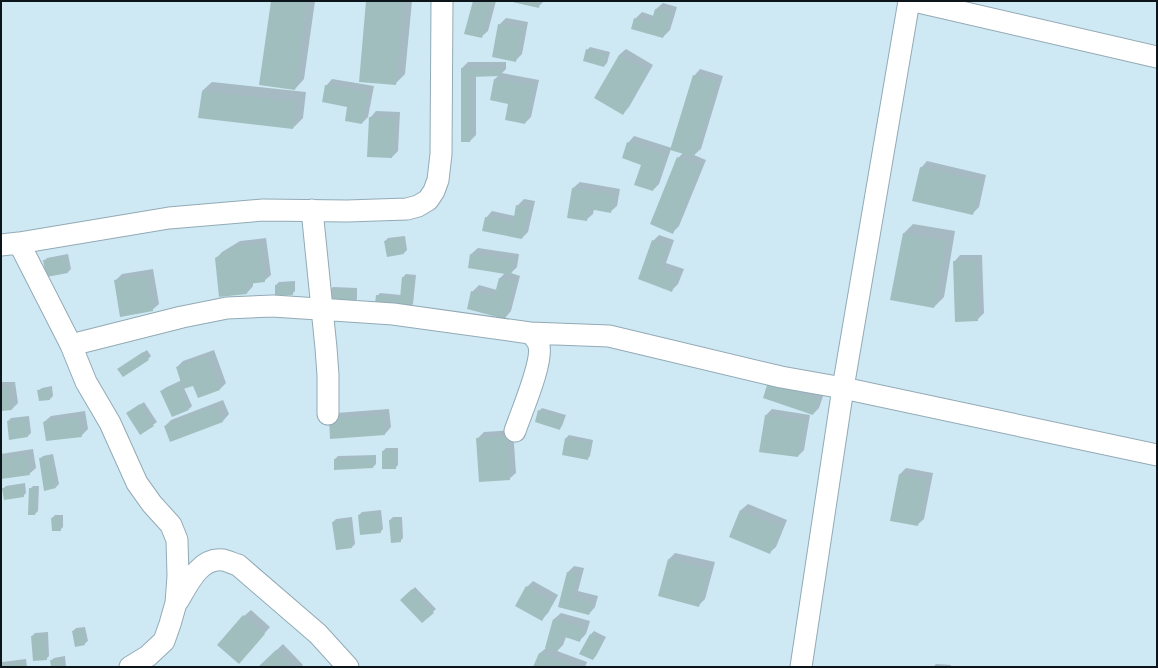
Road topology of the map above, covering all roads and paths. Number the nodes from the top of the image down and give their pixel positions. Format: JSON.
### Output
{"nodes":[{"id":1,"x":442,"y":1,"type":"edge"},
{"id":2,"x":909,"y":1,"type":"edge"},
{"id":3,"x":914,"y":1,"type":"edge"},
{"id":4,"x":1157,"y":57,"type":"edge"},
{"id":5,"x":312,"y":210,"type":"junction"},
{"id":6,"x":10,"y":244,"type":"edge"},
{"id":7,"x":321,"y":308,"type":"junction"},
{"id":8,"x":530,"y":333,"type":"junction"},
{"id":9,"x":71,"y":345,"type":"junction"},
{"id":10,"x":843,"y":388,"type":"junction"},
{"id":11,"x":328,"y":414,"type":"dead end"},
{"id":12,"x":515,"y":431,"type":"dead end"},
{"id":13,"x":1157,"y":454,"type":"edge"},
{"id":14,"x":176,"y":603,"type":"junction"},
{"id":15,"x":148,"y":661,"type":"edge"},
{"id":16,"x":130,"y":667,"type":"edge"},
{"id":17,"x":348,"y":667,"type":"edge"},
{"id":18,"x":801,"y":667,"type":"edge"}],
"edges":[{"from":1,"to":5,"type":"street"},
{"from":2,"to":10,"type":"street"},
{"from":3,"to":4,"type":"street"},
{"from":5,"to":6,"type":"street"},
{"from":5,"to":7,"type":"street"},
{"from":6,"to":9,"type":"street"},
{"from":7,"to":8,"type":"street"},
{"from":7,"to":9,"type":"street"},
{"from":7,"to":11,"type":"street"},
{"from":8,"to":10,"type":"street"},
{"from":8,"to":12,"type":"street"},
{"from":9,"to":14,"type":"street"},
{"from":10,"to":13,"type":"street"},
{"from":10,"to":18,"type":"street"},
{"from":14,"to":15,"type":"street"},
{"from":14,"to":17,"type":"street"},
{"from":15,"to":16,"type":"street"}]}
